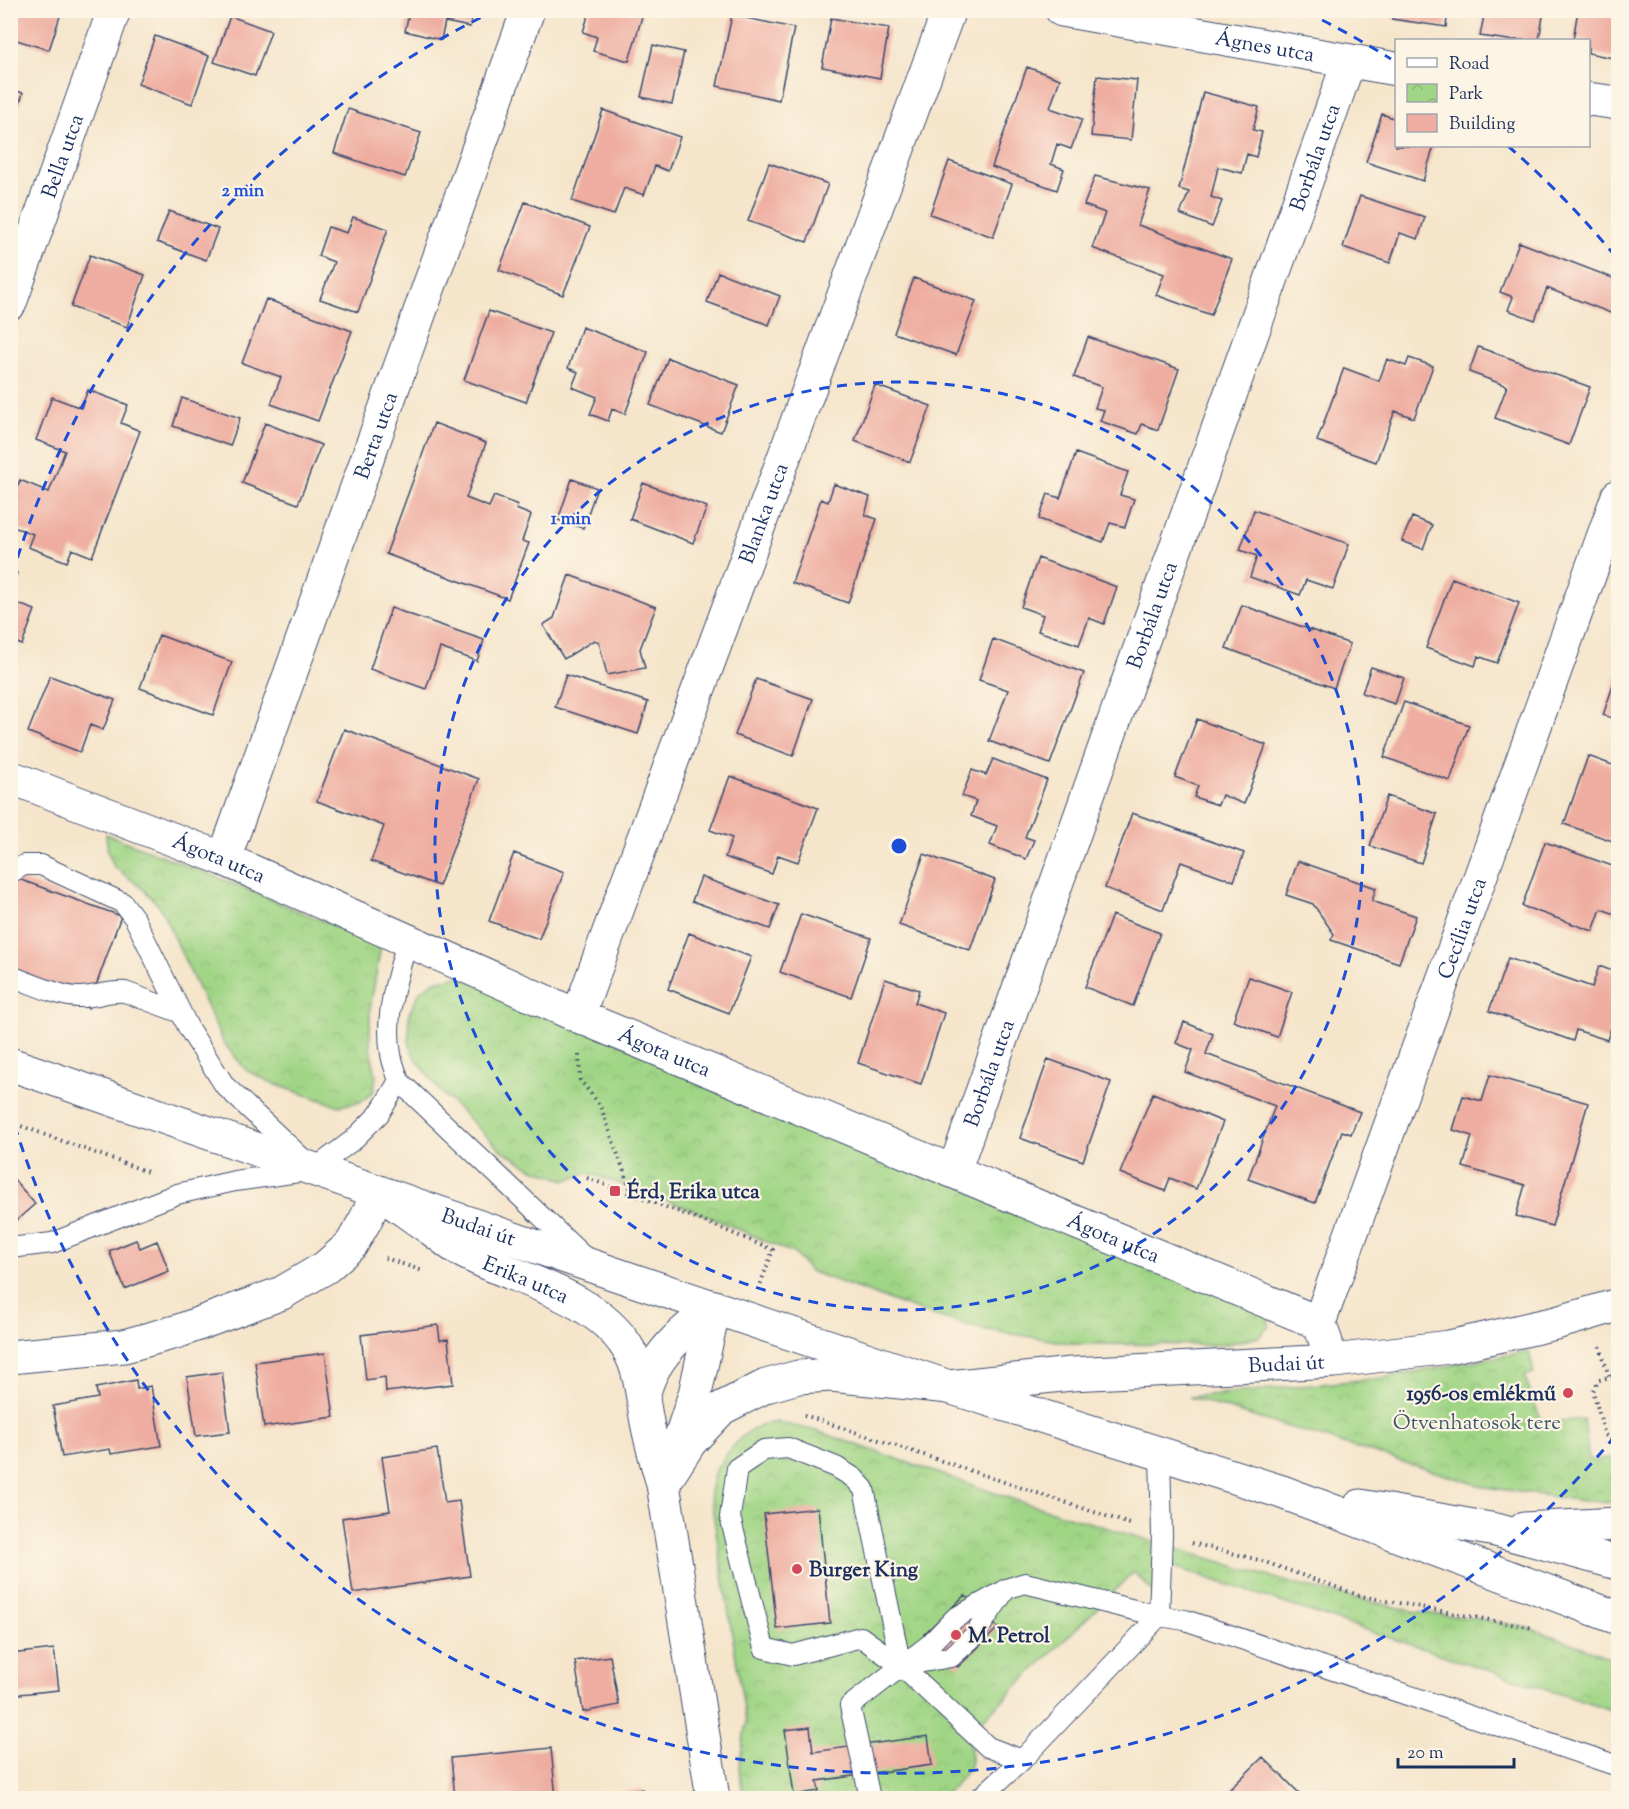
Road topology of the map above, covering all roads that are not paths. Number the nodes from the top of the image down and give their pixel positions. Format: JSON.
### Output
{"nodes":[{"id":1,"x":114,"y":10,"type":"edge"},
{"id":2,"x":528,"y":10,"type":"edge"},
{"id":3,"x":949,"y":10,"type":"edge"},
{"id":4,"x":1062,"y":10,"type":"edge"},
{"id":5,"x":1349,"y":61,"type":"junction"},
{"id":6,"x":1395,"y":69,"type":"edge"},
{"id":7,"x":1590,"y":99,"type":"edge"},
{"id":8,"x":1618,"y":104,"type":"edge"},
{"id":9,"x":10,"y":303,"type":"edge"},
{"id":10,"x":1618,"y":496,"type":"edge"},
{"id":11,"x":10,"y":777,"type":"edge"},
{"id":12,"x":224,"y":859,"type":"junction"},
{"id":13,"x":10,"y":873,"type":"edge"},
{"id":14,"x":408,"y":940,"type":"junction"},
{"id":15,"x":10,"y":976,"type":"edge"},
{"id":16,"x":179,"y":1012,"type":"junction"},
{"id":17,"x":578,"y":1016,"type":"junction"},
{"id":18,"x":10,"y":1064,"type":"edge"},
{"id":19,"x":399,"y":1081,"type":"junction"},
{"id":20,"x":314,"y":1170,"type":"junction"},
{"id":21,"x":954,"y":1171,"type":"junction"},
{"id":22,"x":378,"y":1192,"type":"junction"},
{"id":23,"x":10,"y":1248,"type":"edge"},
{"id":24,"x":595,"y":1267,"type":"junction"},
{"id":25,"x":1618,"y":1305,"type":"edge"},
{"id":26,"x":714,"y":1307,"type":"junction"},
{"id":27,"x":1319,"y":1323,"type":"junction"},
{"id":28,"x":10,"y":1357,"type":"edge"},
{"id":29,"x":1334,"y":1361,"type":"junction"},
{"id":30,"x":950,"y":1387,"type":"junction"},
{"id":31,"x":643,"y":1395,"type":"junction"},
{"id":32,"x":1160,"y":1455,"type":"junction"},
{"id":33,"x":663,"y":1484,"type":"junction"},
{"id":34,"x":1282,"y":1492,"type":"junction"},
{"id":35,"x":1618,"y":1524,"type":"edge"},
{"id":36,"x":1496,"y":1530,"type":"junction"},
{"id":37,"x":1618,"y":1563,"type":"edge"},
{"id":38,"x":1159,"y":1616,"type":"junction"},
{"id":39,"x":1618,"y":1618,"type":"edge"},
{"id":40,"x":901,"y":1666,"type":"junction"},
{"id":41,"x":1022,"y":1760,"type":"junction"},
{"id":42,"x":1618,"y":1766,"type":"edge"},
{"id":43,"x":713,"y":1798,"type":"edge"},
{"id":44,"x":870,"y":1798,"type":"edge"},
{"id":45,"x":980,"y":1798,"type":"edge"}],
"edges":[{"from":1,"to":9,"type":"street","name":"Bella utca"},
{"from":2,"to":12,"type":"street","name":"Berta utca"},
{"from":3,"to":17,"type":"street","name":"Blanka utca"},
{"from":4,"to":5,"type":"street","name":"Ágnes utca"},
{"from":5,"to":6,"type":"street","name":"Ágnes utca"},
{"from":5,"to":21,"type":"street","name":"Borbála utca"},
{"from":7,"to":8,"type":"street"},
{"from":10,"to":27,"type":"street","name":"Cecília utca"},
{"from":11,"to":12,"type":"street","name":"Ágota utca"},
{"from":12,"to":14,"type":"street","name":"Ágota utca"},
{"from":13,"to":16,"type":"lane"},
{"from":14,"to":17,"type":"street","name":"Ágota utca"},
{"from":14,"to":19,"type":"lane"},
{"from":15,"to":16,"type":"lane"},
{"from":16,"to":20,"type":"lane"},
{"from":17,"to":21,"type":"street","name":"Ágota utca"},
{"from":18,"to":20,"type":"street","name":"Budai út"},
{"from":19,"to":20,"type":"lane"},
{"from":19,"to":24,"type":"lane"},
{"from":20,"to":22,"type":"street","name":"Budai út"},
{"from":20,"to":23,"type":"lane"},
{"from":21,"to":27,"type":"street","name":"Ágota utca"},
{"from":22,"to":24,"type":"street","name":"Budai út"},
{"from":22,"to":28,"type":"street"},
{"from":22,"to":31,"type":"street","name":"Erika utca"},
{"from":24,"to":26,"type":"street","name":"Budai út"},
{"from":25,"to":29,"type":"street","name":"Budai út"},
{"from":26,"to":30,"type":"street","name":"Budai út"},
{"from":26,"to":31,"type":"street"},
{"from":26,"to":33,"type":"street","name":"Erika utca"},
{"from":27,"to":29,"type":"street"},
{"from":29,"to":30,"type":"street","name":"Budai út"},
{"from":30,"to":32,"type":"street","name":"Budai út"},
{"from":30,"to":33,"type":"street"},
{"from":31,"to":33,"type":"street","name":"Erika utca"},
{"from":32,"to":34,"type":"street","name":"Budai út"},
{"from":32,"to":38,"type":"lane"},
{"from":33,"to":43,"type":"street","name":"Erika utca"},
{"from":34,"to":36,"type":"street","name":"Budai út"},
{"from":34,"to":39,"type":"street","name":"Budai út"},
{"from":35,"to":36,"type":"street"},
{"from":36,"to":37,"type":"street","name":"Budai út"},
{"from":38,"to":40,"type":"lane"},
{"from":38,"to":41,"type":"lane"},
{"from":38,"to":42,"type":"lane"},
{"from":40,"to":40,"type":"lane"},
{"from":40,"to":41,"type":"lane"},
{"from":40,"to":44,"type":"lane"},
{"from":41,"to":45,"type":"lane"}]}
